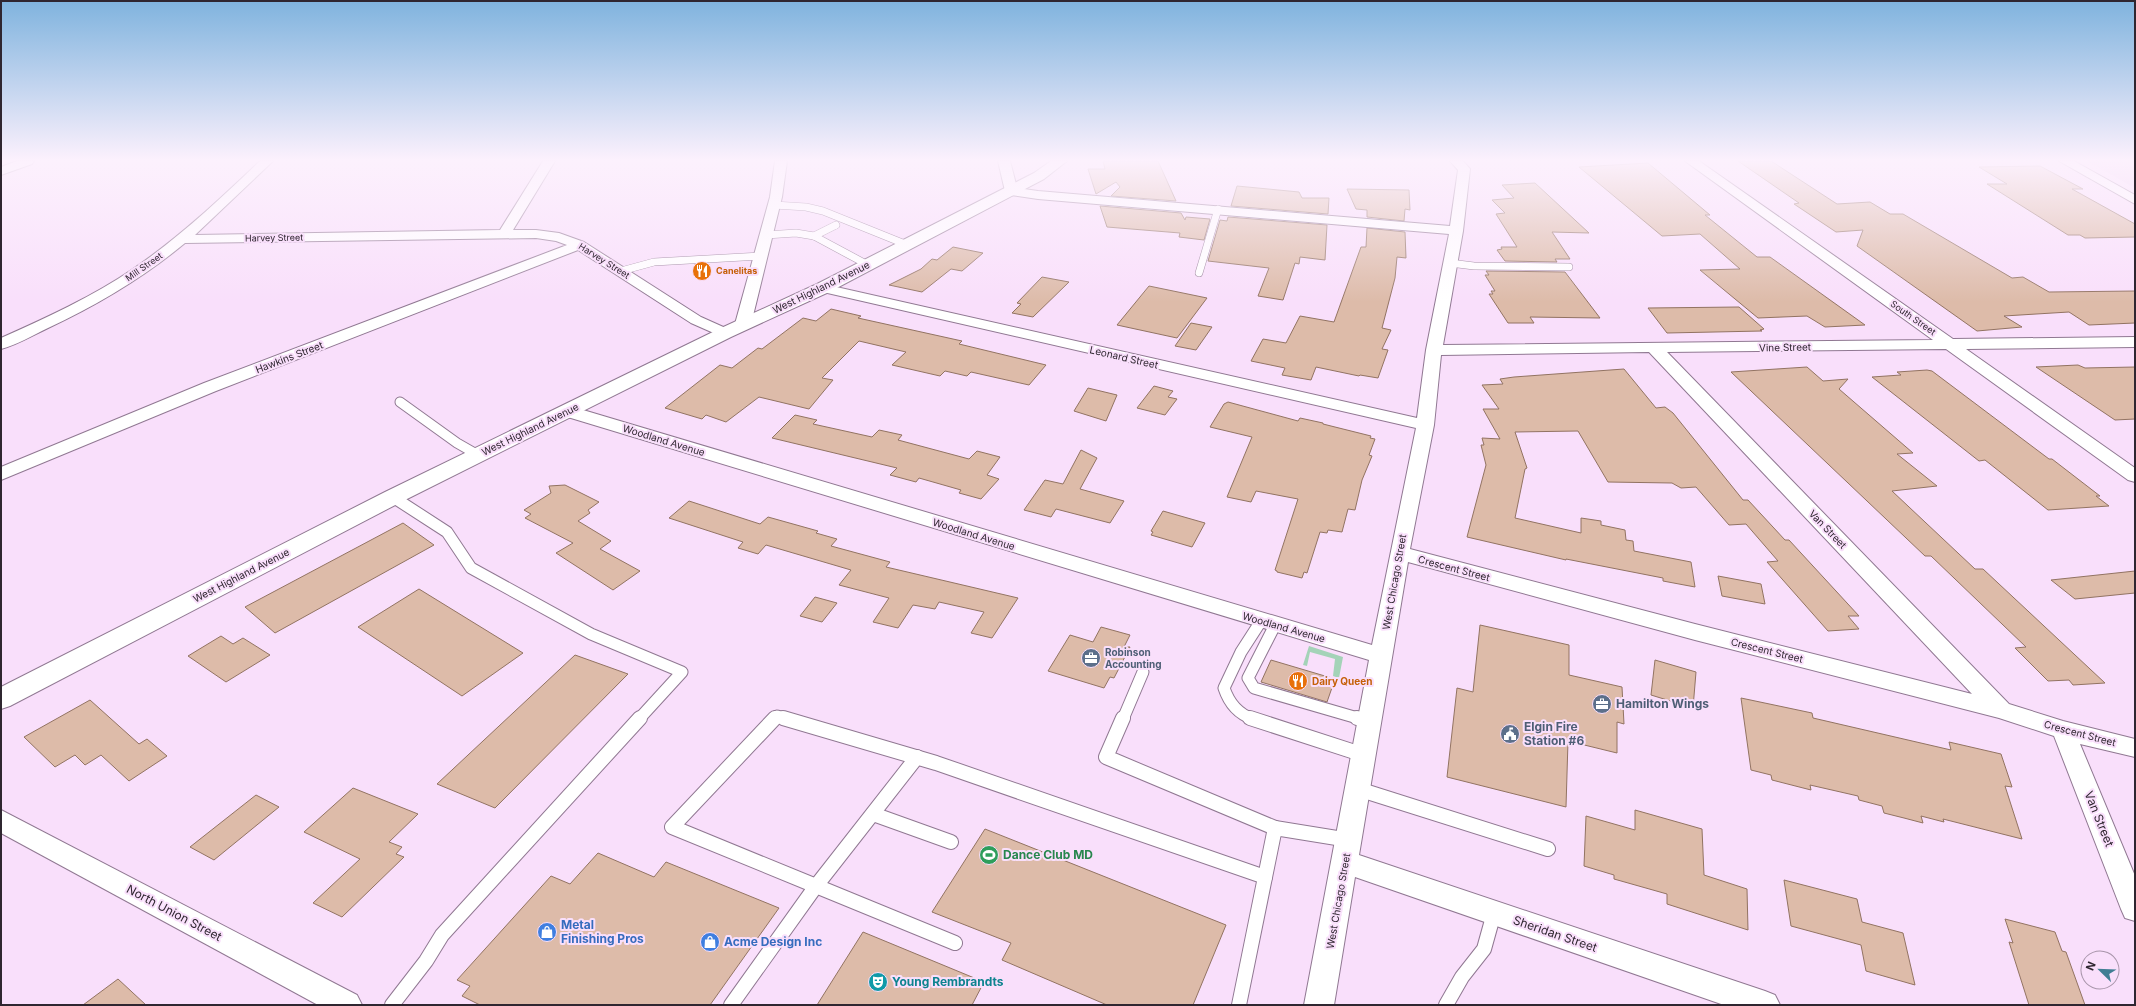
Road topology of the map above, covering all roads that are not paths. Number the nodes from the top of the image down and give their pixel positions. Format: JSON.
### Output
{"nodes":[{"id":1,"x":216,"y":208,"type":"edge"},
{"id":2,"x":520,"y":208,"type":"edge"},
{"id":3,"x":773,"y":208,"type":"edge"},
{"id":4,"x":810,"y":208,"type":"edge"},
{"id":5,"x":977,"y":208,"type":"edge"},
{"id":6,"x":1204,"y":208,"type":"edge"},
{"id":7,"x":1459,"y":208,"type":"edge"},
{"id":8,"x":1757,"y":208,"type":"edge"},
{"id":9,"x":1218,"y":209,"type":"junction"},
{"id":10,"x":836,"y":225,"type":"dead end"},
{"id":11,"x":1456,"y":231,"type":"junction"},
{"id":12,"x":504,"y":234,"type":"junction"},
{"id":13,"x":766,"y":235,"type":"junction"},
{"id":14,"x":814,"y":236,"type":"junction"},
{"id":15,"x":181,"y":239,"type":"junction"},
{"id":16,"x":905,"y":244,"type":"junction"},
{"id":17,"x":579,"y":245,"type":"junction"},
{"id":18,"x":761,"y":256,"type":"junction"},
{"id":19,"x":1450,"y":263,"type":"junction"},
{"id":20,"x":868,"y":265,"type":"junction"},
{"id":21,"x":1569,"y":267,"type":"dead end"},
{"id":22,"x":621,"y":271,"type":"junction"},
{"id":23,"x":1198,"y":273,"type":"dead end"},
{"id":24,"x":823,"y":288,"type":"junction"},
{"id":25,"x":743,"y":324,"type":"junction"},
{"id":26,"x":725,"y":333,"type":"junction"},
{"id":27,"x":2135,"y":342,"type":"edge"},
{"id":28,"x":1,"y":344,"type":"edge"},
{"id":29,"x":1951,"y":345,"type":"junction"},
{"id":30,"x":1655,"y":349,"type":"junction"},
{"id":31,"x":1434,"y":350,"type":"junction"},
{"id":32,"x":400,"y":402,"type":"dead end"},
{"id":33,"x":567,"y":411,"type":"junction"},
{"id":34,"x":1425,"y":425,"type":"junction"},
{"id":35,"x":478,"y":455,"type":"junction"},
{"id":36,"x":1,"y":474,"type":"edge"},
{"id":37,"x":2135,"y":476,"type":"edge"},
{"id":38,"x":393,"y":497,"type":"junction"},
{"id":39,"x":1399,"y":553,"type":"junction"},
{"id":40,"x":1268,"y":623,"type":"junction"},
{"id":41,"x":1381,"y":656,"type":"junction"},
{"id":42,"x":1143,"y":672,"type":"dead end"},
{"id":43,"x":1,"y":699,"type":"edge"},
{"id":44,"x":2001,"y":710,"type":"junction"},
{"id":45,"x":1369,"y":721,"type":"junction"},
{"id":46,"x":2063,"y":730,"type":"junction"},
{"id":47,"x":2135,"y":748,"type":"edge"},
{"id":48,"x":1364,"y":755,"type":"junction"},
{"id":49,"x":917,"y":757,"type":"junction"},
{"id":50,"x":1358,"y":789,"type":"junction"},
{"id":51,"x":873,"y":814,"type":"junction"},
{"id":52,"x":1,"y":821,"type":"edge"},
{"id":53,"x":1275,"y":828,"type":"junction"},
{"id":54,"x":951,"y":842,"type":"dead end"},
{"id":55,"x":1548,"y":849,"type":"dead end"},
{"id":56,"x":1347,"y":851,"type":"junction"},
{"id":57,"x":1265,"y":877,"type":"junction"},
{"id":58,"x":816,"y":886,"type":"junction"},
{"id":59,"x":2135,"y":909,"type":"edge"},
{"id":60,"x":1494,"y":913,"type":"junction"},
{"id":61,"x":955,"y":943,"type":"dead end"},
{"id":62,"x":347,"y":1005,"type":"edge"},
{"id":63,"x":392,"y":1005,"type":"edge"},
{"id":64,"x":730,"y":1005,"type":"edge"},
{"id":65,"x":1239,"y":1005,"type":"edge"},
{"id":66,"x":1319,"y":1005,"type":"edge"},
{"id":67,"x":1446,"y":1005,"type":"edge"},
{"id":68,"x":1765,"y":1005,"type":"edge"}],
"edges":[{"from":1,"to":15,"type":"street","name":"Mill Street"},
{"from":2,"to":12,"type":"street"},
{"from":3,"to":13,"type":"street"},
{"from":4,"to":16,"type":"lane"},
{"from":5,"to":16,"type":"main road","name":"West Highland Avenue"},
{"from":6,"to":9,"type":"street"},
{"from":7,"to":11,"type":"street","name":"West Chicago Street"},
{"from":8,"to":29,"type":"street","name":"South Street"},
{"from":9,"to":11,"type":"street"},
{"from":9,"to":23,"type":"lane"},
{"from":10,"to":14,"type":"lane"},
{"from":11,"to":19,"type":"street","name":"West Chicago Street"},
{"from":12,"to":15,"type":"street","name":"Harvey Street"},
{"from":12,"to":17,"type":"street","name":"Harvey Street"},
{"from":13,"to":14,"type":"lane"},
{"from":13,"to":18,"type":"street"},
{"from":14,"to":20,"type":"lane"},
{"from":15,"to":28,"type":"street","name":"Mill Street"},
{"from":16,"to":20,"type":"main road","name":"West Highland Avenue"},
{"from":17,"to":22,"type":"street","name":"Harvey Street"},
{"from":17,"to":36,"type":"street","name":"Hawkins Street"},
{"from":18,"to":22,"type":"lane"},
{"from":18,"to":25,"type":"street"},
{"from":19,"to":21,"type":"lane"},
{"from":19,"to":31,"type":"street","name":"West Chicago Street"},
{"from":20,"to":24,"type":"main road","name":"West Highland Avenue"},
{"from":22,"to":26,"type":"street","name":"Harvey Street"},
{"from":24,"to":25,"type":"main road","name":"West Highland Avenue"},
{"from":24,"to":34,"type":"street","name":"Leonard Street"},
{"from":25,"to":26,"type":"main road","name":"West Highland Avenue"},
{"from":26,"to":33,"type":"main road","name":"West Highland Avenue"},
{"from":27,"to":29,"type":"street","name":"Vine Street"},
{"from":29,"to":30,"type":"street","name":"Vine Street"},
{"from":29,"to":37,"type":"street","name":"South Street"},
{"from":30,"to":31,"type":"street","name":"Vine Street"},
{"from":30,"to":44,"type":"street","name":"Van Street"},
{"from":31,"to":34,"type":"street","name":"West Chicago Street"},
{"from":32,"to":35,"type":"lane"},
{"from":33,"to":35,"type":"main road","name":"West Highland Avenue"},
{"from":33,"to":40,"type":"street","name":"Woodland Avenue"},
{"from":34,"to":39,"type":"street","name":"West Chicago Street"},
{"from":35,"to":38,"type":"main road","name":"West Highland Avenue"},
{"from":38,"to":43,"type":"main road","name":"West Highland Avenue"},
{"from":38,"to":63,"type":"lane"},
{"from":39,"to":41,"type":"street","name":"West Chicago Street"},
{"from":39,"to":44,"type":"street","name":"Crescent Street"},
{"from":40,"to":41,"type":"street","name":"Woodland Avenue"},
{"from":40,"to":45,"type":"lane"},
{"from":40,"to":48,"type":"lane"},
{"from":41,"to":45,"type":"street","name":"West Chicago Street"},
{"from":42,"to":53,"type":"lane"},
{"from":44,"to":46,"type":"street","name":"Crescent Street"},
{"from":45,"to":48,"type":"street","name":"West Chicago Street"},
{"from":46,"to":47,"type":"street","name":"Crescent Street"},
{"from":46,"to":59,"type":"street","name":"Van Street"},
{"from":48,"to":50,"type":"street","name":"West Chicago Street"},
{"from":49,"to":51,"type":"lane"},
{"from":49,"to":57,"type":"lane"},
{"from":49,"to":58,"type":"lane"},
{"from":50,"to":55,"type":"lane"},
{"from":50,"to":56,"type":"street","name":"West Chicago Street"},
{"from":51,"to":54,"type":"lane"},
{"from":51,"to":58,"type":"lane"},
{"from":52,"to":62,"type":"street","name":"North Union Street"},
{"from":53,"to":56,"type":"lane"},
{"from":53,"to":57,"type":"lane"},
{"from":56,"to":60,"type":"street","name":"Sheridan Street"},
{"from":56,"to":66,"type":"street","name":"West Chicago Street"},
{"from":57,"to":65,"type":"lane"},
{"from":58,"to":61,"type":"lane"},
{"from":58,"to":64,"type":"lane"},
{"from":60,"to":67,"type":"lane"},
{"from":60,"to":68,"type":"street","name":"Sheridan Street"}]}
